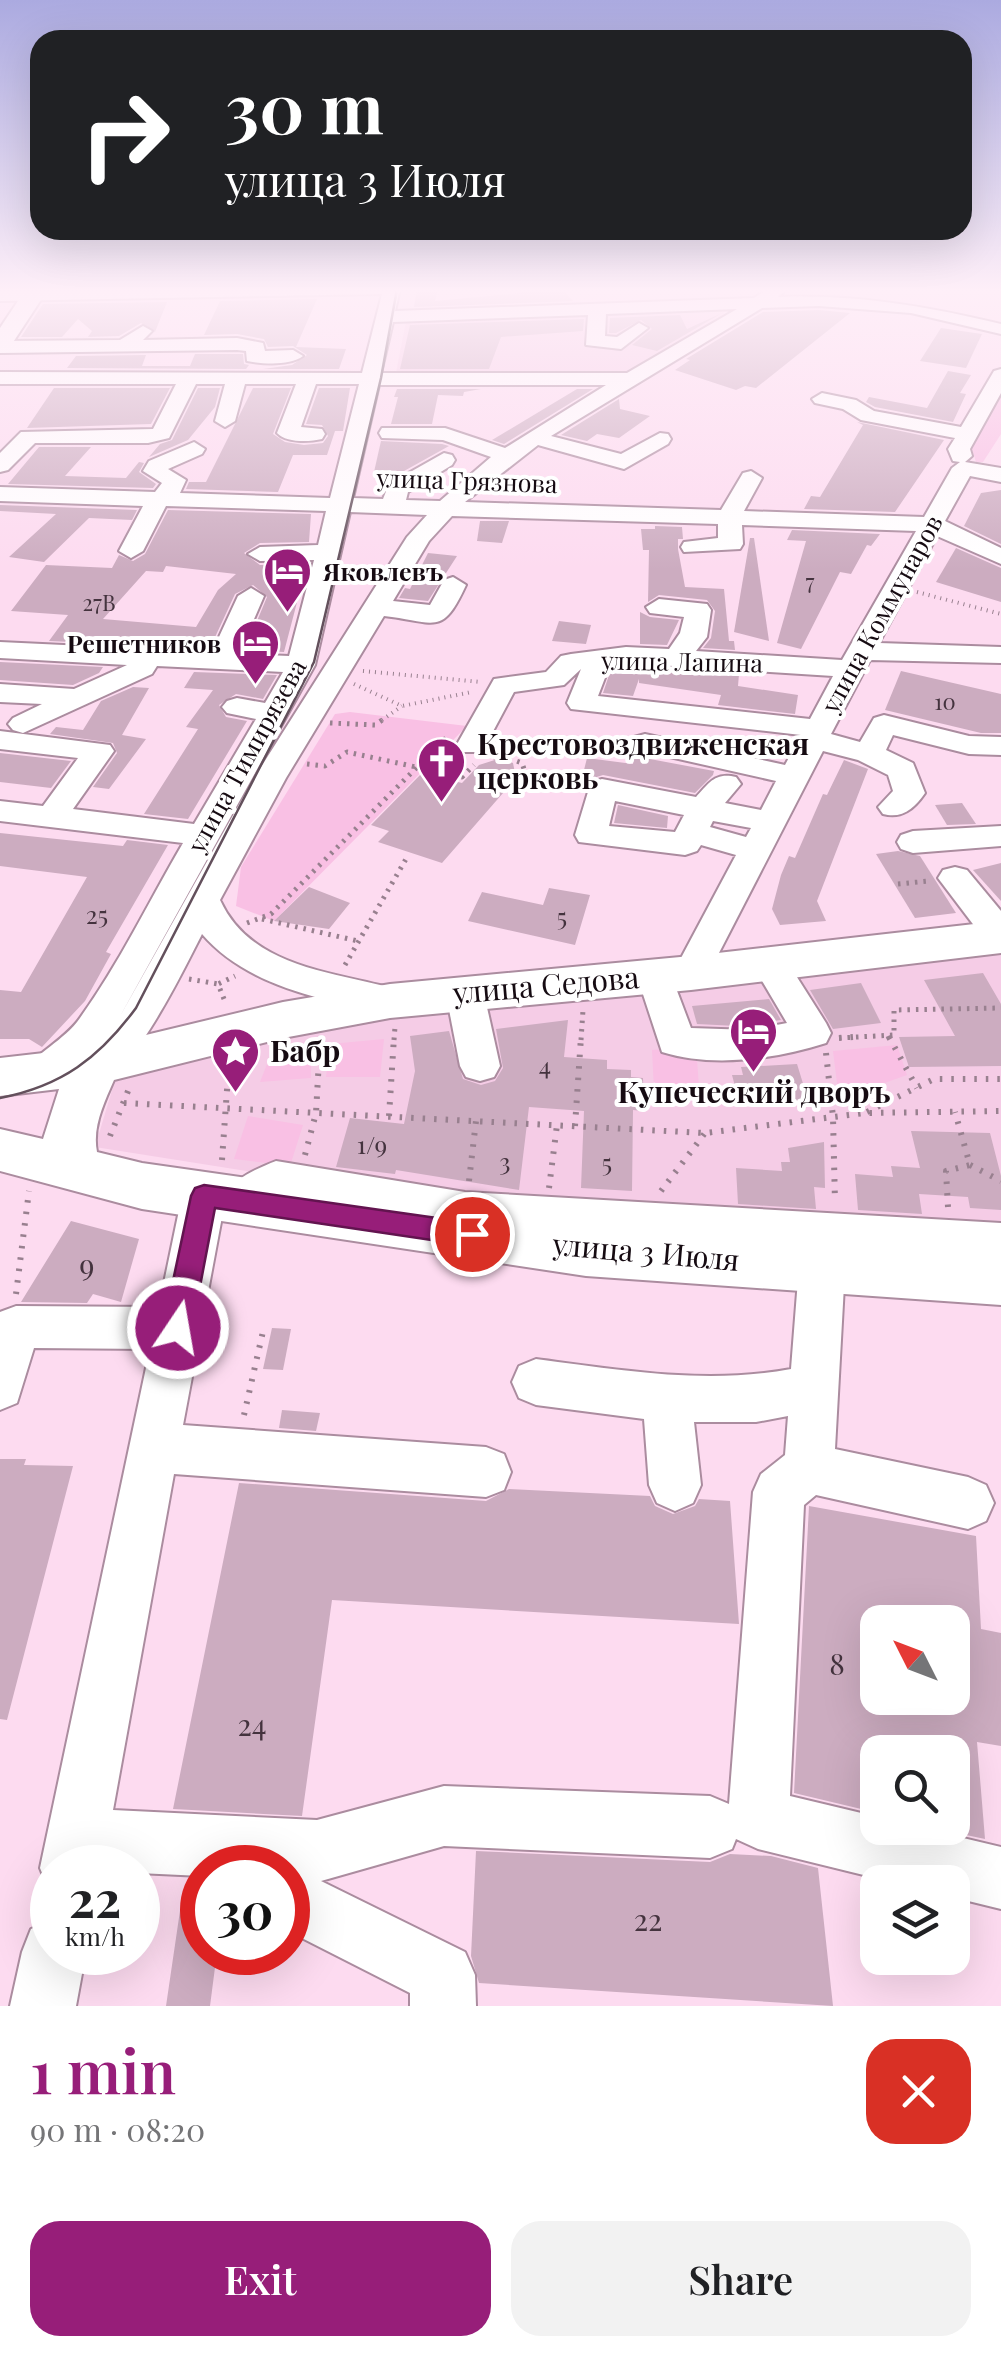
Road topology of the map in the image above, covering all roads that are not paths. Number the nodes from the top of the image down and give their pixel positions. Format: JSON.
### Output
{"nodes":[{"id":1,"x":27,"y":383,"type":"edge"},
{"id":2,"x":87,"y":383,"type":"edge"},
{"id":3,"x":187,"y":383,"type":"edge"},
{"id":4,"x":240,"y":383,"type":"edge"},
{"id":5,"x":306,"y":383,"type":"edge"},
{"id":6,"x":369,"y":383,"type":"edge"},
{"id":7,"x":431,"y":383,"type":"edge"},
{"id":8,"x":628,"y":383,"type":"edge"},
{"id":9,"x":997,"y":383,"type":"edge"},
{"id":10,"x":16,"y":398,"type":"dead end"},
{"id":11,"x":440,"y":398,"type":"dead end"},
{"id":12,"x":822,"y":398,"type":"dead end"},
{"id":13,"x":71,"y":404,"type":"dead end"},
{"id":14,"x":224,"y":421,"type":"dead end"},
{"id":15,"x":390,"y":433,"type":"dead end"},
{"id":16,"x":314,"y":434,"type":"dead end"},
{"id":17,"x":967,"y":434,"type":"junction"},
{"id":18,"x":536,"y":438,"type":"junction"},
{"id":19,"x":660,"y":438,"type":"dead end"},
{"id":20,"x":194,"y":449,"type":"dead end"},
{"id":21,"x":508,"y":456,"type":"junction"},
{"id":22,"x":444,"y":460,"type":"dead end"},
{"id":23,"x":0,"y":465,"type":"edge"},
{"id":24,"x":964,"y":468,"type":"junction"},
{"id":25,"x":240,"y":475,"type":"dead end"},
{"id":26,"x":1001,"y":475,"type":"edge"},
{"id":27,"x":421,"y":476,"type":"junction"},
{"id":28,"x":751,"y":478,"type":"dead end"},
{"id":29,"x":465,"y":488,"type":"junction"},
{"id":30,"x":0,"y":494,"type":"edge"},
{"id":31,"x":162,"y":498,"type":"junction"},
{"id":32,"x":342,"y":504,"type":"junction"},
{"id":33,"x":216,"y":505,"type":"junction"},
{"id":34,"x":443,"y":508,"type":"junction"},
{"id":35,"x":379,"y":510,"type":"junction"},
{"id":36,"x":732,"y":512,"type":"junction"},
{"id":37,"x":688,"y":516,"type":"junction"},
{"id":38,"x":932,"y":524,"type":"junction"},
{"id":39,"x":416,"y":542,"type":"junction"},
{"id":40,"x":385,"y":544,"type":"dead end"},
{"id":41,"x":693,"y":547,"type":"dead end"},
{"id":42,"x":131,"y":551,"type":"dead end"},
{"id":43,"x":260,"y":554,"type":"dead end"},
{"id":44,"x":1001,"y":557,"type":"edge"},
{"id":45,"x":326,"y":569,"type":"junction"},
{"id":46,"x":358,"y":574,"type":"dead end"},
{"id":47,"x":275,"y":578,"type":"dead end"},
{"id":48,"x":453,"y":586,"type":"dead end"},
{"id":49,"x":251,"y":596,"type":"dead end"},
{"id":50,"x":377,"y":607,"type":"junction"},
{"id":51,"x":659,"y":607,"type":"dead end"},
{"id":52,"x":0,"y":650,"type":"edge"},
{"id":53,"x":990,"y":655,"type":"edge"},
{"id":54,"x":148,"y":658,"type":"junction"},
{"id":55,"x":681,"y":658,"type":"junction"},
{"id":56,"x":222,"y":660,"type":"junction"},
{"id":57,"x":856,"y":660,"type":"junction"},
{"id":58,"x":302,"y":665,"type":"junction"},
{"id":59,"x":594,"y":670,"type":"dead end"},
{"id":60,"x":0,"y":693,"type":"edge"},
{"id":61,"x":84,"y":698,"type":"junction"},
{"id":62,"x":237,"y":707,"type":"dead end"},
{"id":63,"x":274,"y":712,"type":"junction"},
{"id":64,"x":640,"y":728,"type":"junction"},
{"id":65,"x":11,"y":732,"type":"edge"},
{"id":66,"x":816,"y":734,"type":"junction"},
{"id":67,"x":464,"y":737,"type":"road end"},
{"id":68,"x":1001,"y":746,"type":"edge"},
{"id":69,"x":869,"y":754,"type":"junction"},
{"id":70,"x":794,"y":776,"type":"junction"},
{"id":71,"x":725,"y":784,"type":"dead end"},
{"id":72,"x":894,"y":807,"type":"dead end"},
{"id":73,"x":0,"y":812,"type":"edge"},
{"id":74,"x":51,"y":817,"type":"junction"},
{"id":75,"x":203,"y":836,"type":"junction"},
{"id":76,"x":763,"y":836,"type":"junction"},
{"id":77,"x":1001,"y":836,"type":"edge"},
{"id":78,"x":913,"y":842,"type":"dead end"},
{"id":79,"x":955,"y":878,"type":"dead end"},
{"id":80,"x":203,"y":901,"type":"junction"},
{"id":81,"x":1001,"y":936,"type":"edge"},
{"id":82,"x":770,"y":964,"type":"junction"},
{"id":83,"x":673,"y":975,"type":"junction"},
{"id":84,"x":465,"y":994,"type":"junction"},
{"id":85,"x":393,"y":1012,"type":"junction"},
{"id":86,"x":480,"y":1066,"type":"dead end"},
{"id":87,"x":112,"y":1068,"type":"junction"},
{"id":88,"x":23,"y":1074,"type":"edge"},
{"id":89,"x":0,"y":1109,"type":"edge"},
{"id":90,"x":93,"y":1156,"type":"junction"},
{"id":91,"x":15,"y":1168,"type":"edge"},
{"id":92,"x":223,"y":1186,"type":"junction"},
{"id":93,"x":1001,"y":1242,"type":"edge"},
{"id":94,"x":822,"y":1268,"type":"junction"},
{"id":95,"x":1001,"y":1280,"type":"edge"},
{"id":96,"x":178,"y":1328,"type":"junction"},
{"id":97,"x":536,"y":1382,"type":"dead end"},
{"id":98,"x":0,"y":1387,"type":"edge"},
{"id":99,"x":817,"y":1387,"type":"junction"},
{"id":100,"x":667,"y":1399,"type":"junction"},
{"id":101,"x":154,"y":1448,"type":"junction"},
{"id":102,"x":809,"y":1468,"type":"junction"},
{"id":103,"x":486,"y":1472,"type":"dead end"},
{"id":104,"x":675,"y":1485,"type":"dead end"},
{"id":105,"x":968,"y":1503,"type":"dead end"},
{"id":106,"x":710,"y":1828,"type":"dead end"},
{"id":107,"x":91,"y":1845,"type":"edge"},
{"id":108,"x":160,"y":1850,"type":"edge"},
{"id":109,"x":1001,"y":1878,"type":"edge"},
{"id":110,"x":310,"y":1909,"type":"edge"},
{"id":111,"x":49,"y":1975,"type":"edge"},
{"id":112,"x":43,"y":2006,"type":"edge"},
{"id":113,"x":443,"y":2006,"type":"edge"}],
"edges":[{"from":1,"to":10,"type":"street"},
{"from":2,"to":13,"type":"street"},
{"from":3,"to":23,"type":"street"},
{"from":4,"to":14,"type":"street"},
{"from":5,"to":16,"type":"street"},
{"from":6,"to":32,"type":"street","name":"улица Тимирязева"},
{"from":7,"to":11,"type":"street"},
{"from":8,"to":18,"type":"street","name":"улица Тимирязева"},
{"from":9,"to":17,"type":"street"},
{"from":12,"to":17,"type":"street"},
{"from":15,"to":21,"type":"street"},
{"from":17,"to":24,"type":"street"},
{"from":18,"to":19,"type":"street"},
{"from":18,"to":21,"type":"street","name":"улица Тимирязева"},
{"from":20,"to":31,"type":"street"},
{"from":21,"to":29,"type":"street","name":"улица Тимирязева"},
{"from":22,"to":27,"type":"street"},
{"from":24,"to":26,"type":"street"},
{"from":24,"to":38,"type":"street","name":"улица Коммунаров"},
{"from":25,"to":33,"type":"street"},
{"from":27,"to":29,"type":"street"},
{"from":27,"to":35,"type":"street"},
{"from":28,"to":36,"type":"street"},
{"from":29,"to":34,"type":"street","name":"улица Тимирязева"},
{"from":30,"to":31,"type":"street","name":"улица Грязнова"},
{"from":31,"to":33,"type":"street","name":"улица Грязнова"},
{"from":31,"to":42,"type":"street"},
{"from":32,"to":33,"type":"street","name":"улица Грязнова"},
{"from":32,"to":35,"type":"street","name":"улица Грязнова"},
{"from":32,"to":45,"type":"street","name":"улица Тимирязева"},
{"from":34,"to":35,"type":"street","name":"улица Грязнова"},
{"from":34,"to":37,"type":"street","name":"улица Грязнова"},
{"from":34,"to":39,"type":"street","name":"улица Тимирязева"},
{"from":36,"to":37,"type":"street","name":"улица Грязнова"},
{"from":36,"to":37,"type":"street"},
{"from":36,"to":38,"type":"street","name":"улица Грязнова"},
{"from":36,"to":41,"type":"street"},
{"from":38,"to":44,"type":"street"},
{"from":38,"to":57,"type":"street","name":"улица Коммунаров"},
{"from":39,"to":40,"type":"street"},
{"from":39,"to":50,"type":"street","name":"улица Тимирязева"},
{"from":43,"to":45,"type":"street"},
{"from":45,"to":46,"type":"street"},
{"from":45,"to":47,"type":"street"},
{"from":45,"to":58,"type":"street","name":"улица Тимирязева"},
{"from":48,"to":50,"type":"street"},
{"from":49,"to":56,"type":"street"},
{"from":50,"to":80,"type":"street","name":"улица Тимирязева"},
{"from":51,"to":55,"type":"street"},
{"from":52,"to":54,"type":"street"},
{"from":53,"to":57,"type":"street","name":"улица Лапина"},
{"from":54,"to":56,"type":"street"},
{"from":54,"to":61,"type":"street"},
{"from":55,"to":57,"type":"street","name":"улица Лапина"},
{"from":55,"to":67,"type":"street","name":"улица Лапина"},
{"from":56,"to":58,"type":"street"},
{"from":57,"to":66,"type":"street","name":"улица Коммунаров"},
{"from":58,"to":63,"type":"street","name":"улица Тимирязева"},
{"from":59,"to":64,"type":"street"},
{"from":60,"to":61,"type":"street"},
{"from":61,"to":65,"type":"street"},
{"from":62,"to":63,"type":"street"},
{"from":63,"to":75,"type":"street","name":"улица Тимирязева"},
{"from":64,"to":66,"type":"street"},
{"from":64,"to":70,"type":"street"},
{"from":65,"to":74,"type":"street"},
{"from":66,"to":69,"type":"street"},
{"from":66,"to":70,"type":"street","name":"улица Коммунаров"},
{"from":68,"to":69,"type":"street"},
{"from":69,"to":72,"type":"street"},
{"from":70,"to":76,"type":"street","name":"улица Коммунаров"},
{"from":71,"to":76,"type":"street"},
{"from":73,"to":74,"type":"street"},
{"from":74,"to":75,"type":"street"},
{"from":75,"to":87,"type":"street","name":"улица Тимирязева"},
{"from":76,"to":83,"type":"street","name":"улица Коммунаров"},
{"from":77,"to":78,"type":"street"},
{"from":79,"to":81,"type":"street"},
{"from":80,"to":85,"type":"street"},
{"from":80,"to":87,"type":"street","name":"улица Тимирязева"},
{"from":81,"to":82,"type":"main road","name":"улица Седова"},
{"from":82,"to":83,"type":"main road","name":"улица Седова"},
{"from":82,"to":83,"type":"street"},
{"from":83,"to":84,"type":"main road","name":"улица Седова"},
{"from":84,"to":85,"type":"main road","name":"улица Седова"},
{"from":84,"to":86,"type":"street"},
{"from":85,"to":87,"type":"main road","name":"улица Седова"},
{"from":87,"to":88,"type":"main road"},
{"from":87,"to":89,"type":"main road"},
{"from":87,"to":90,"type":"main road"},
{"from":90,"to":91,"type":"main road","name":"улица 3 Июля"},
{"from":90,"to":92,"type":"main road","name":"улица 3 Июля"},
{"from":92,"to":93,"type":"street"},
{"from":92,"to":94,"type":"main road","name":"улица 3 Июля"},
{"from":92,"to":96,"type":"street"},
{"from":94,"to":95,"type":"main road","name":"улица 3 Июля"},
{"from":94,"to":99,"type":"street"},
{"from":96,"to":98,"type":"street"},
{"from":96,"to":101,"type":"street"},
{"from":97,"to":100,"type":"street"},
{"from":99,"to":100,"type":"street"},
{"from":99,"to":102,"type":"street"},
{"from":100,"to":104,"type":"street"},
{"from":101,"to":103,"type":"street"},
{"from":101,"to":107,"type":"street"},
{"from":102,"to":105,"type":"street"},
{"from":102,"to":109,"type":"street"},
{"from":106,"to":108,"type":"street"},
{"from":110,"to":113,"type":"street"},
{"from":111,"to":112,"type":"street"}]}
